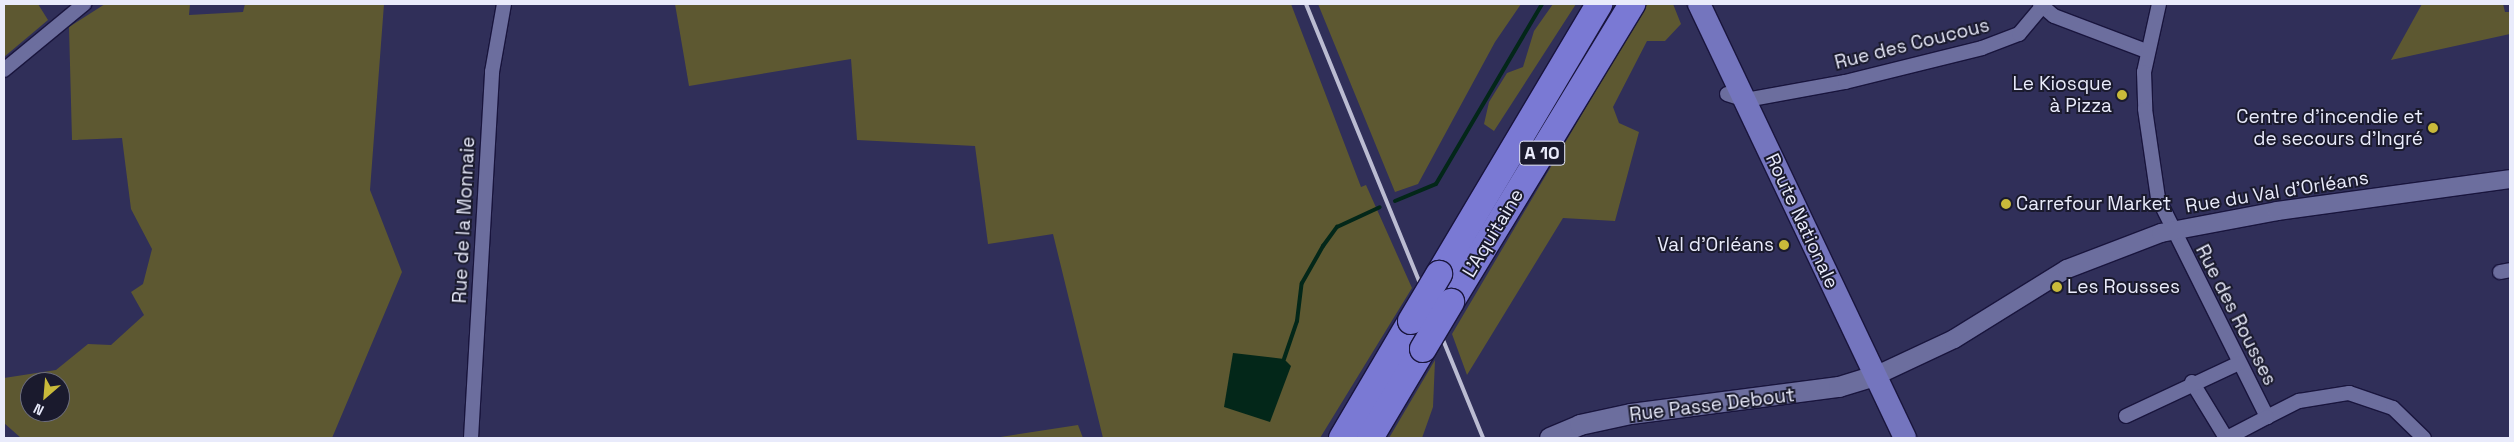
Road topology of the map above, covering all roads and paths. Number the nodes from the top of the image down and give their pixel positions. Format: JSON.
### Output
{"nodes":[{"id":1,"x":84,"y":4,"type":"edge"},
{"id":2,"x":504,"y":4,"type":"edge"},
{"id":3,"x":1599,"y":4,"type":"edge"},
{"id":4,"x":1632,"y":4,"type":"edge"},
{"id":5,"x":1689,"y":4,"type":"edge"},
{"id":6,"x":1699,"y":4,"type":"edge"},
{"id":7,"x":2159,"y":4,"type":"edge"},
{"id":8,"x":2041,"y":6,"type":"edge"},
{"id":9,"x":2146,"y":51,"type":"junction"},
{"id":10,"x":4,"y":70,"type":"edge"},
{"id":11,"x":1736,"y":97,"type":"junction"},
{"id":12,"x":2510,"y":180,"type":"edge"},
{"id":13,"x":2174,"y":230,"type":"junction"},
{"id":14,"x":2239,"y":363,"type":"junction"},
{"id":15,"x":1869,"y":378,"type":"junction"},
{"id":16,"x":2192,"y":382,"type":"junction"},
{"id":17,"x":2126,"y":416,"type":"dead end"},
{"id":18,"x":2267,"y":417,"type":"junction"},
{"id":19,"x":471,"y":438,"type":"edge"},
{"id":20,"x":1342,"y":438,"type":"edge"},
{"id":21,"x":1370,"y":438,"type":"edge"},
{"id":22,"x":1550,"y":438,"type":"edge"},
{"id":23,"x":1890,"y":438,"type":"edge"},
{"id":24,"x":1905,"y":438,"type":"edge"},
{"id":25,"x":2226,"y":438,"type":"edge"},
{"id":26,"x":2424,"y":438,"type":"edge"}],
"edges":[{"from":1,"to":10,"type":"street"},
{"from":2,"to":19,"type":"street","name":"Rue de la Monnaie"},
{"from":3,"to":20,"type":"highway","name":"L'Aquitaine","number":"A 10","bridge":true},
{"from":4,"to":21,"type":"highway","name":"L'Aquitaine","number":"A 10","bridge":true},
{"from":5,"to":11,"type":"main road","name":"Route Nationale"},
{"from":6,"to":11,"type":"main road","name":"Route Nationale"},
{"from":7,"to":9,"type":"street","name":"Rue des Rousses"},
{"from":8,"to":9,"type":"street","name":"Rue des Coucous"},
{"from":8,"to":11,"type":"street","name":"Rue des Coucous"},
{"from":9,"to":13,"type":"street","name":"Rue des Rousses"},
{"from":11,"to":15,"type":"main road","name":"Route Nationale"},
{"from":12,"to":13,"type":"street","name":"Rue du Val d'Orléans"},
{"from":13,"to":14,"type":"street","name":"Rue des Rousses"},
{"from":13,"to":15,"type":"street","name":"Rue du Val d'Orléans"},
{"from":14,"to":16,"type":"street"},
{"from":14,"to":18,"type":"street","name":"Rue des Rousses"},
{"from":15,"to":22,"type":"main road","name":"Rue Passe Debout"},
{"from":15,"to":23,"type":"main road","name":"Route Nationale"},
{"from":15,"to":24,"type":"main road","name":"Route Nationale"},
{"from":16,"to":17,"type":"street"},
{"from":16,"to":25,"type":"street","name":"Rue des Rousses"},
{"from":18,"to":25,"type":"street","name":"Rue des Rousses"},
{"from":18,"to":26,"type":"street","name":"Rue des Rousses"}]}
